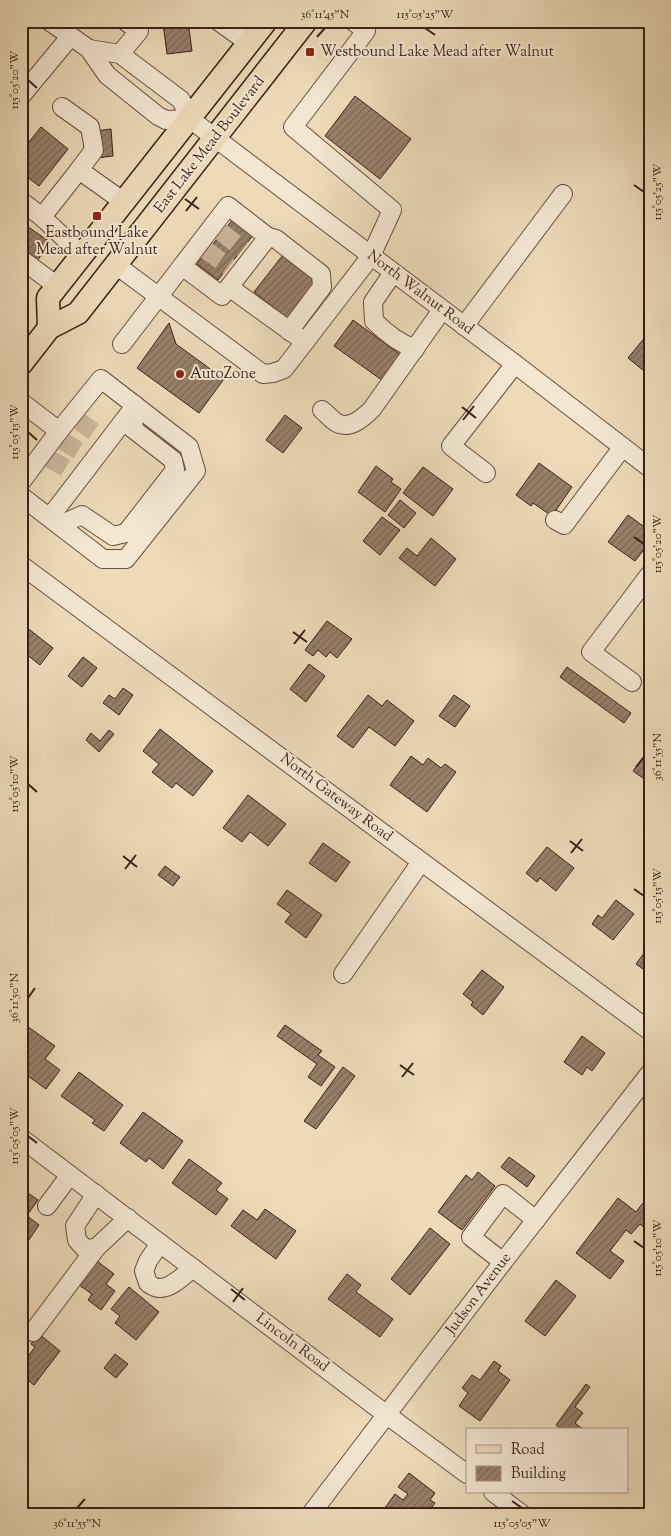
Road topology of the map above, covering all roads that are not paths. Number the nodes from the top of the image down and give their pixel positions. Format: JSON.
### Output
{"nodes":[{"id":1,"x":49,"y":21,"type":"edge"},
{"id":2,"x":125,"y":21,"type":"edge"},
{"id":3,"x":218,"y":21,"type":"edge"},
{"id":4,"x":266,"y":21,"type":"edge"},
{"id":5,"x":306,"y":21,"type":"edge"},
{"id":6,"x":352,"y":21,"type":"edge"},
{"id":7,"x":70,"y":37,"type":"junction"},
{"id":8,"x":249,"y":43,"type":"junction"},
{"id":9,"x":89,"y":49,"type":"junction"},
{"id":10,"x":120,"y":54,"type":"junction"},
{"id":11,"x":21,"y":96,"type":"edge"},
{"id":12,"x":62,"y":107,"type":"dead end"},
{"id":13,"x":190,"y":119,"type":"junction"},
{"id":14,"x":216,"y":137,"type":"junction"},
{"id":15,"x":79,"y":170,"type":"junction"},
{"id":16,"x":563,"y":194,"type":"dead end"},
{"id":17,"x":21,"y":201,"type":"edge"},
{"id":18,"x":124,"y":202,"type":"junction"},
{"id":19,"x":42,"y":217,"type":"junction"},
{"id":20,"x":268,"y":236,"type":"junction"},
{"id":21,"x":82,"y":255,"type":"junction"},
{"id":22,"x":371,"y":256,"type":"junction"},
{"id":23,"x":21,"y":259,"type":"edge"},
{"id":24,"x":116,"y":265,"type":"junction"},
{"id":25,"x":182,"y":266,"type":"junction"},
{"id":26,"x":393,"y":273,"type":"junction"},
{"id":27,"x":232,"y":276,"type":"junction"},
{"id":28,"x":57,"y":286,"type":"junction"},
{"id":29,"x":159,"y":296,"type":"junction"},
{"id":30,"x":442,"y":310,"type":"junction"},
{"id":31,"x":464,"y":326,"type":"junction"},
{"id":32,"x":49,"y":328,"type":"junction"},
{"id":33,"x":289,"y":331,"type":"junction"},
{"id":34,"x":305,"y":342,"type":"junction"},
{"id":35,"x":122,"y":344,"type":"dead end"},
{"id":36,"x":414,"y":349,"type":"junction"},
{"id":37,"x":21,"y":364,"type":"edge"},
{"id":38,"x":516,"y":364,"type":"junction"},
{"id":39,"x":21,"y":402,"type":"edge"},
{"id":40,"x":135,"y":405,"type":"junction"},
{"id":41,"x":322,"y":410,"type":"dead end"},
{"id":42,"x":59,"y":436,"type":"junction"},
{"id":43,"x":622,"y":448,"type":"junction"},
{"id":44,"x":650,"y":468,"type":"edge"},
{"id":45,"x":486,"y":473,"type":"dead end"},
{"id":46,"x":21,"y":482,"type":"edge"},
{"id":47,"x":21,"y":496,"type":"edge"},
{"id":48,"x":555,"y":520,"type":"dead end"},
{"id":49,"x":55,"y":521,"type":"junction"},
{"id":50,"x":21,"y":566,"type":"edge"},
{"id":51,"x":650,"y":574,"type":"edge"},
{"id":52,"x":632,"y":682,"type":"dead end"},
{"id":53,"x":421,"y":862,"type":"junction"},
{"id":54,"x":343,"y":974,"type":"dead end"},
{"id":55,"x":650,"y":1031,"type":"edge"},
{"id":56,"x":650,"y":1073,"type":"edge"},
{"id":57,"x":21,"y":1138,"type":"edge"},
{"id":58,"x":70,"y":1175,"type":"junction"},
{"id":59,"x":96,"y":1194,"type":"junction"},
{"id":60,"x":47,"y":1206,"type":"dead end"},
{"id":61,"x":128,"y":1218,"type":"junction"},
{"id":62,"x":536,"y":1220,"type":"junction"},
{"id":63,"x":160,"y":1243,"type":"junction"},
{"id":64,"x":96,"y":1248,"type":"junction"},
{"id":65,"x":503,"y":1262,"type":"junction"},
{"id":66,"x":193,"y":1268,"type":"junction"},
{"id":67,"x":33,"y":1332,"type":"dead end"},
{"id":68,"x":387,"y":1415,"type":"junction"},
{"id":69,"x":466,"y":1473,"type":"edge"},
{"id":70,"x":496,"y":1494,"type":"edge"},
{"id":71,"x":310,"y":1515,"type":"edge"},
{"id":72,"x":524,"y":1515,"type":"edge"}],
"edges":[{"from":1,"to":7,"type":"street","name":"North Walnut Road"},
{"from":2,"to":10,"type":"street"},
{"from":3,"to":8,"type":"street"},
{"from":4,"to":8,"type":"main road"},
{"from":5,"to":14,"type":"main road","name":"East Lake Mead Boulevard"},
{"from":6,"to":22,"type":"street"},
{"from":7,"to":9,"type":"street","name":"North Walnut Road"},
{"from":7,"to":11,"type":"street"},
{"from":8,"to":13,"type":"main road"},
{"from":9,"to":10,"type":"street","name":"North Walnut Road"},
{"from":9,"to":13,"type":"street","name":"North Walnut Road"},
{"from":10,"to":13,"type":"street","name":"North Walnut Road"},
{"from":12,"to":15,"type":"street"},
{"from":13,"to":14,"type":"street","name":"North Walnut Road"},
{"from":13,"to":18,"type":"main road"},
{"from":14,"to":22,"type":"street","name":"North Walnut Road"},
{"from":14,"to":24,"type":"main road","name":"East Lake Mead Boulevard"},
{"from":15,"to":18,"type":"street"},
{"from":15,"to":19,"type":"street"},
{"from":16,"to":31,"type":"street"},
{"from":17,"to":19,"type":"street"},
{"from":18,"to":21,"type":"main road"},
{"from":19,"to":21,"type":"street"},
{"from":20,"to":25,"type":"street"},
{"from":20,"to":27,"type":"street"},
{"from":20,"to":33,"type":"street"},
{"from":21,"to":28,"type":"main road"},
{"from":22,"to":26,"type":"street","name":"North Walnut Road"},
{"from":22,"to":34,"type":"street"},
{"from":23,"to":28,"type":"street"},
{"from":24,"to":29,"type":"street"},
{"from":24,"to":32,"type":"main road","name":"East Lake Mead Boulevard"},
{"from":25,"to":27,"type":"street"},
{"from":25,"to":29,"type":"street"},
{"from":26,"to":30,"type":"street","name":"North Walnut Road"},
{"from":26,"to":36,"type":"street"},
{"from":27,"to":33,"type":"street"},
{"from":28,"to":32,"type":"main road"},
{"from":29,"to":34,"type":"street"},
{"from":29,"to":35,"type":"street"},
{"from":30,"to":31,"type":"street","name":"North Walnut Road"},
{"from":30,"to":36,"type":"street"},
{"from":31,"to":38,"type":"street","name":"North Walnut Road"},
{"from":32,"to":37,"type":"main road","name":"East Lake Mead Boulevard"},
{"from":33,"to":34,"type":"street"},
{"from":36,"to":41,"type":"street"},
{"from":38,"to":43,"type":"street","name":"North Walnut Road"},
{"from":38,"to":45,"type":"street"},
{"from":39,"to":42,"type":"street"},
{"from":40,"to":42,"type":"street"},
{"from":40,"to":49,"type":"street"},
{"from":40,"to":49,"type":"street"},
{"from":40,"to":49,"type":"street"},
{"from":42,"to":46,"type":"street"},
{"from":43,"to":44,"type":"street","name":"North Walnut Road"},
{"from":43,"to":48,"type":"street"},
{"from":47,"to":49,"type":"street"},
{"from":50,"to":53,"type":"street","name":"North Gateway Road"},
{"from":51,"to":52,"type":"street"},
{"from":53,"to":54,"type":"street"},
{"from":53,"to":55,"type":"street","name":"North Gateway Road"},
{"from":56,"to":62,"type":"street","name":"Judson Avenue"},
{"from":57,"to":58,"type":"street","name":"Lincoln Road"},
{"from":58,"to":59,"type":"street","name":"Lincoln Road"},
{"from":58,"to":60,"type":"street"},
{"from":59,"to":61,"type":"street","name":"Lincoln Road"},
{"from":59,"to":64,"type":"street"},
{"from":61,"to":63,"type":"street","name":"Lincoln Road"},
{"from":61,"to":64,"type":"street"},
{"from":62,"to":65,"type":"street","name":"Judson Avenue"},
{"from":62,"to":65,"type":"street"},
{"from":63,"to":66,"type":"street","name":"Lincoln Road"},
{"from":63,"to":66,"type":"street"},
{"from":64,"to":67,"type":"street"},
{"from":65,"to":68,"type":"street","name":"Judson Avenue"},
{"from":66,"to":68,"type":"street","name":"Lincoln Road"},
{"from":68,"to":69,"type":"street","name":"Lincoln Road"},
{"from":68,"to":71,"type":"street","name":"Judson Avenue"},
{"from":70,"to":72,"type":"street"}]}
